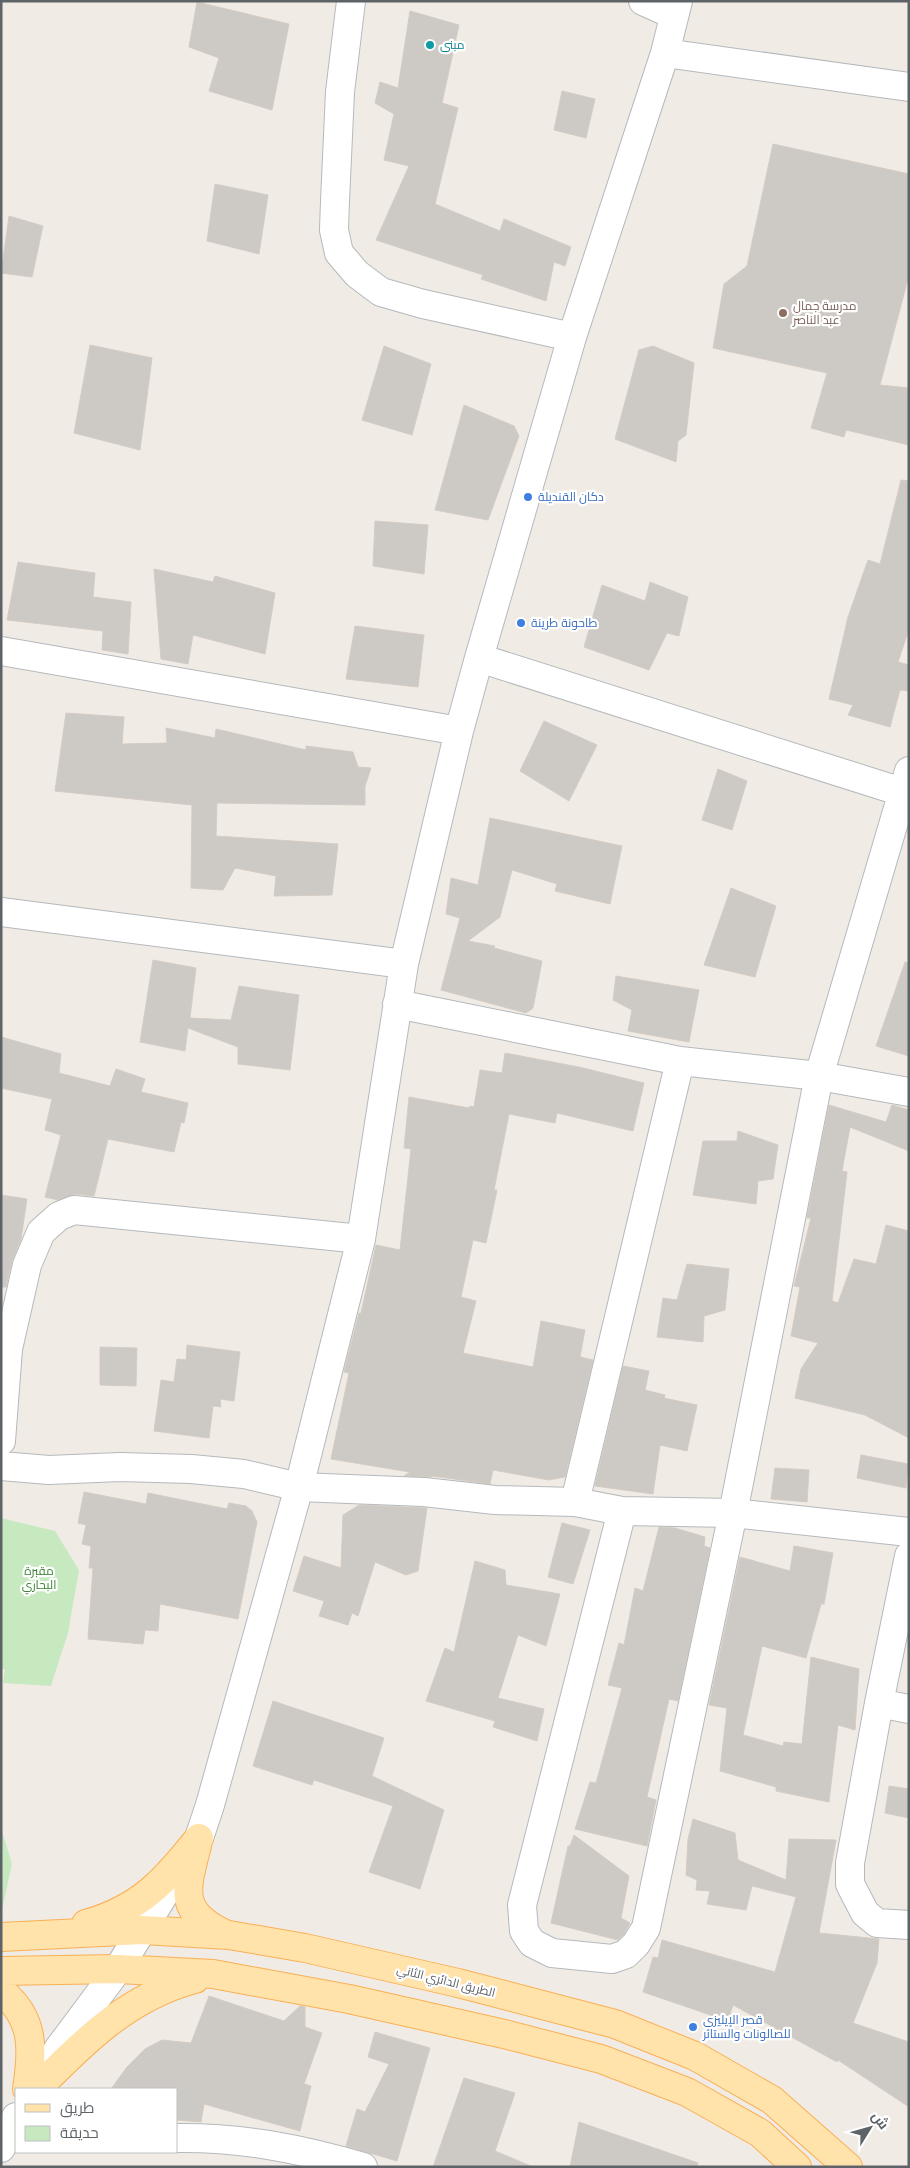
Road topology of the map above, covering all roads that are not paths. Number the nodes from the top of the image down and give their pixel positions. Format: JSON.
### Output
{"nodes":[{"id":1,"x":351,"y":1,"type":"edge"},
{"id":2,"x":644,"y":1,"type":"edge"},
{"id":3,"x":676,"y":8,"type":"edge"},
{"id":4,"x":665,"y":53,"type":"junction"},
{"id":5,"x":909,"y":87,"type":"edge"},
{"id":6,"x":572,"y":336,"type":"junction"},
{"id":7,"x":1,"y":650,"type":"edge"},
{"id":8,"x":479,"y":658,"type":"junction"},
{"id":9,"x":459,"y":732,"type":"junction"},
{"id":10,"x":905,"y":782,"type":"edge"},
{"id":11,"x":1,"y":912,"type":"edge"},
{"id":12,"x":404,"y":964,"type":"junction"},
{"id":13,"x":397,"y":1004,"type":"junction"},
{"id":14,"x":680,"y":1061,"type":"junction"},
{"id":15,"x":819,"y":1076,"type":"junction"},
{"id":16,"x":909,"y":1092,"type":"edge"},
{"id":17,"x":361,"y":1239,"type":"junction"},
{"id":18,"x":1,"y":1441,"type":"edge"},
{"id":19,"x":1,"y":1466,"type":"edge"},
{"id":20,"x":299,"y":1487,"type":"junction"},
{"id":21,"x":576,"y":1502,"type":"junction"},
{"id":22,"x":622,"y":1511,"type":"junction"},
{"id":23,"x":733,"y":1513,"type":"junction"},
{"id":24,"x":909,"y":1532,"type":"edge"},
{"id":25,"x":909,"y":1556,"type":"edge"},
{"id":26,"x":879,"y":1703,"type":"junction"},
{"id":27,"x":909,"y":1709,"type":"edge"},
{"id":28,"x":199,"y":1838,"type":"junction"},
{"id":29,"x":909,"y":1926,"type":"edge"},
{"id":30,"x":142,"y":1930,"type":"junction"},
{"id":31,"x":45,"y":1936,"type":"junction"},
{"id":32,"x":229,"y":1936,"type":"junction"},
{"id":33,"x":1,"y":1937,"type":"edge"},
{"id":34,"x":118,"y":1969,"type":"junction"},
{"id":35,"x":1,"y":1971,"type":"edge"},
{"id":36,"x":212,"y":1974,"type":"junction"},
{"id":37,"x":1,"y":1991,"type":"edge"},
{"id":38,"x":27,"y":2088,"type":"edge"},
{"id":39,"x":33,"y":2088,"type":"edge"},
{"id":40,"x":38,"y":2088,"type":"edge"},
{"id":41,"x":178,"y":2138,"type":"edge"},
{"id":42,"x":363,"y":2167,"type":"edge"},
{"id":43,"x":797,"y":2167,"type":"edge"},
{"id":44,"x":848,"y":2167,"type":"edge"}],
"edges":[{"from":1,"to":6,"type":"street"},
{"from":2,"to":3,"type":"street"},
{"from":3,"to":4,"type":"street"},
{"from":4,"to":5,"type":"street"},
{"from":4,"to":6,"type":"street"},
{"from":6,"to":8,"type":"street"},
{"from":7,"to":9,"type":"street"},
{"from":8,"to":9,"type":"street"},
{"from":8,"to":10,"type":"street"},
{"from":9,"to":12,"type":"street"},
{"from":10,"to":15,"type":"street"},
{"from":11,"to":12,"type":"street"},
{"from":12,"to":13,"type":"street"},
{"from":13,"to":14,"type":"street"},
{"from":13,"to":17,"type":"street"},
{"from":14,"to":15,"type":"street"},
{"from":14,"to":21,"type":"street"},
{"from":15,"to":16,"type":"street"},
{"from":15,"to":23,"type":"street"},
{"from":17,"to":18,"type":"street"},
{"from":17,"to":20,"type":"street"},
{"from":19,"to":20,"type":"street"},
{"from":20,"to":21,"type":"street"},
{"from":20,"to":28,"type":"street"},
{"from":21,"to":22,"type":"street"},
{"from":22,"to":23,"type":"street"},
{"from":22,"to":23,"type":"street"},
{"from":23,"to":24,"type":"street"},
{"from":25,"to":26,"type":"street"},
{"from":26,"to":27,"type":"street"},
{"from":26,"to":29,"type":"street"},
{"from":28,"to":30,"type":"street"},
{"from":28,"to":31,"type":"main road"},
{"from":28,"to":32,"type":"main road"},
{"from":30,"to":31,"type":"main road","name":"الطريق الدائري الثاني"},
{"from":30,"to":32,"type":"main road","name":"الطريق الدائري الثاني"},
{"from":30,"to":34,"type":"street"},
{"from":31,"to":33,"type":"main road","name":"الطريق الدائري الثاني"},
{"from":32,"to":44,"type":"main road","name":"الطريق الدائري الثاني"},
{"from":34,"to":35,"type":"main road"},
{"from":34,"to":36,"type":"main road"},
{"from":34,"to":39,"type":"street"},
{"from":36,"to":40,"type":"main road"},
{"from":36,"to":43,"type":"main road"},
{"from":37,"to":38,"type":"main road"},
{"from":41,"to":42,"type":"street"}]}
